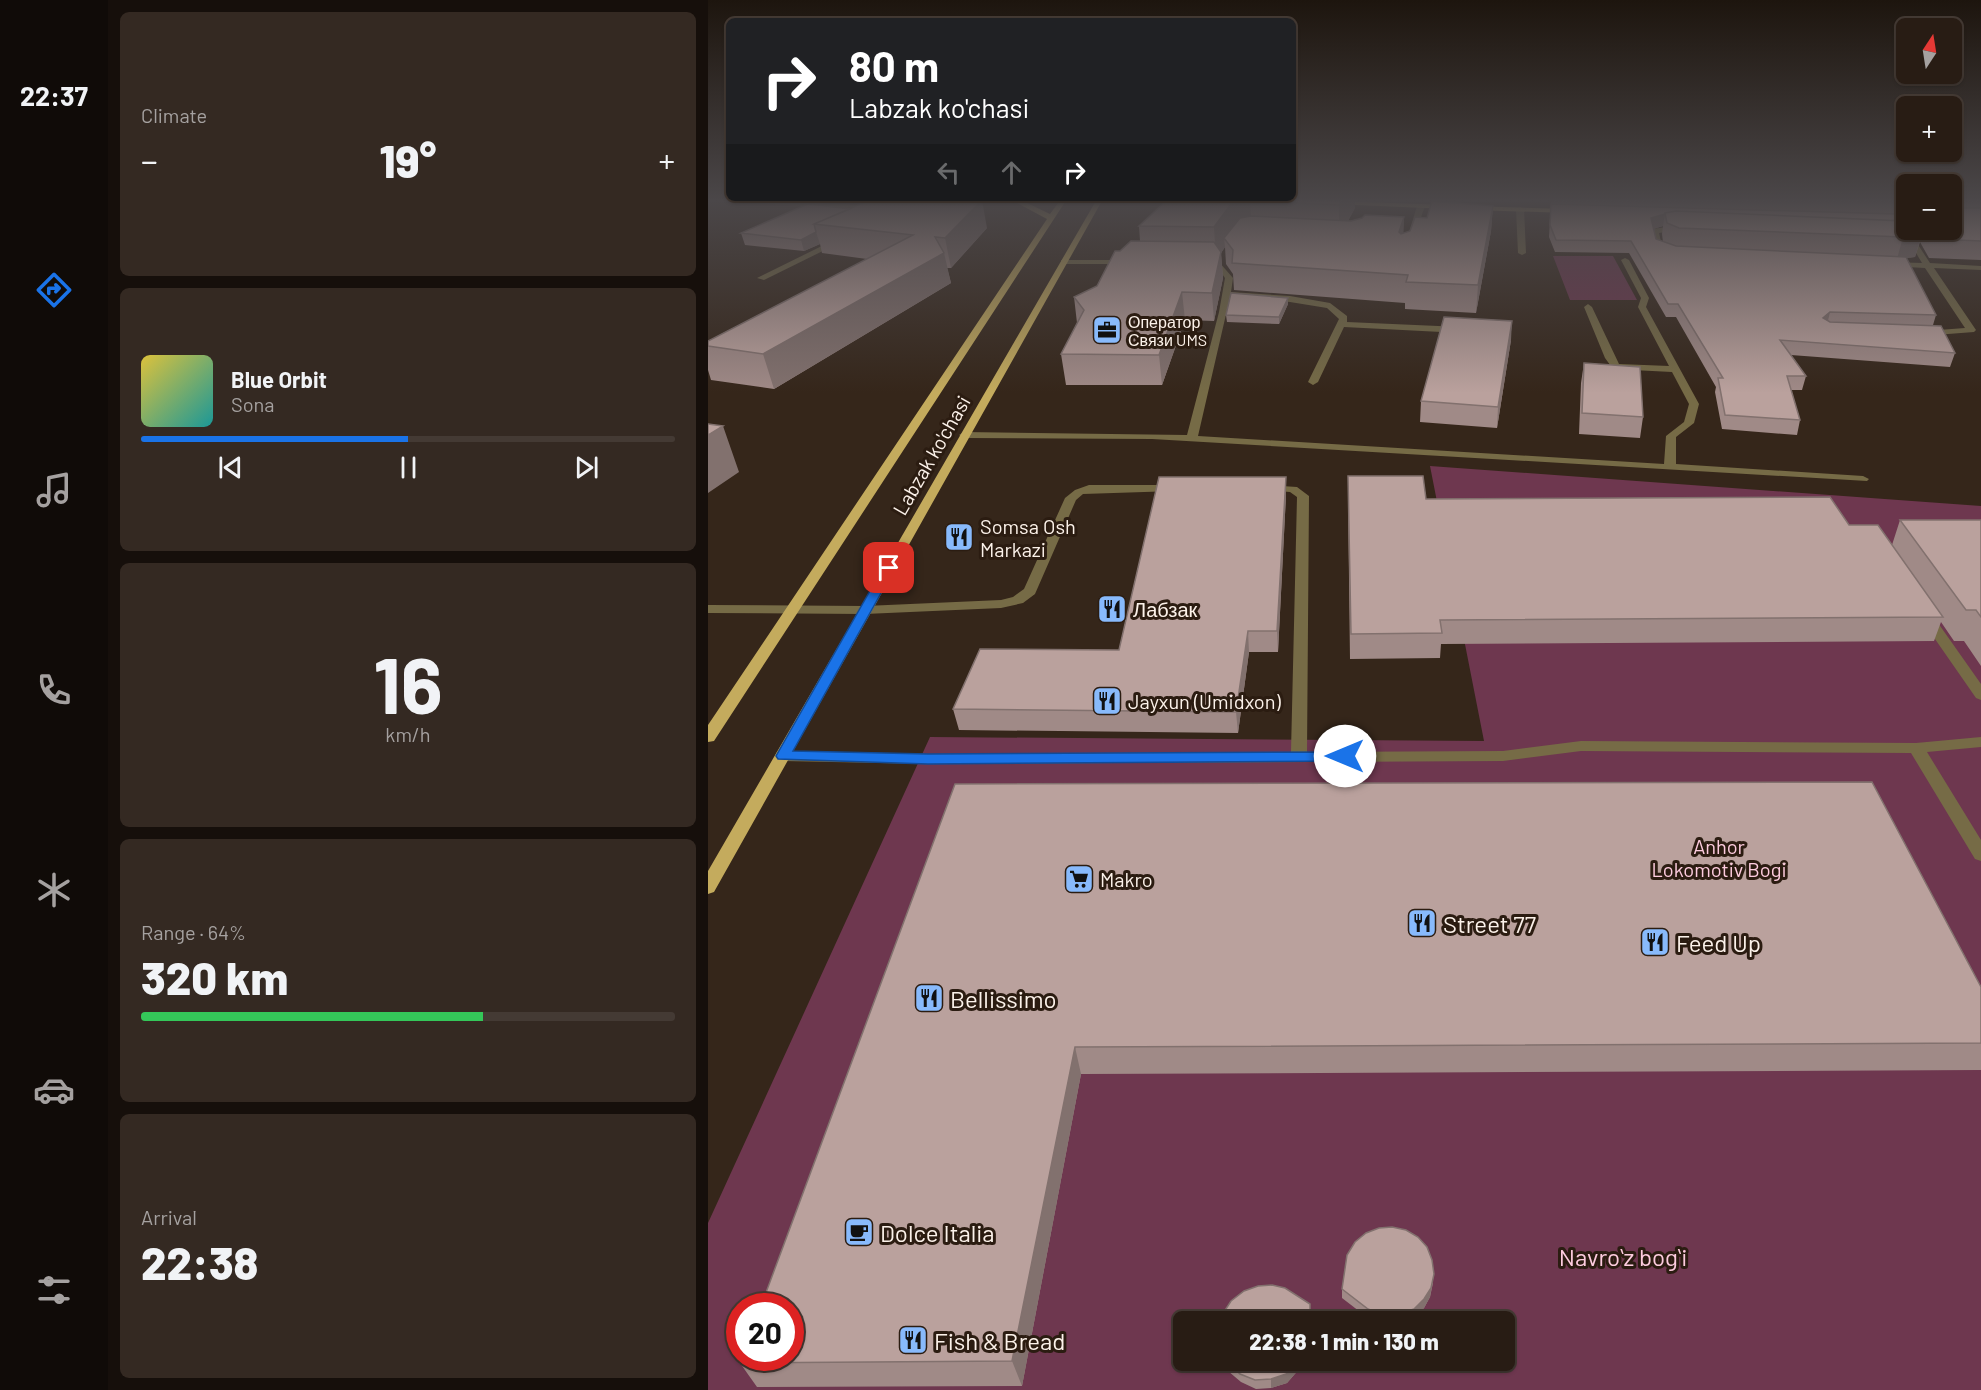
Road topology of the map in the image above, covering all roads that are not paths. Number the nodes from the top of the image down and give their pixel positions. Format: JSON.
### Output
{"nodes":[{"id":1,"x":791,"y":264,"type":"edge"},
{"id":2,"x":1022,"y":264,"type":"edge"},
{"id":3,"x":1063,"y":264,"type":"edge"},
{"id":4,"x":1224,"y":264,"type":"edge"},
{"id":5,"x":1628,"y":264,"type":"edge"},
{"id":6,"x":1893,"y":264,"type":"edge"},
{"id":7,"x":1926,"y":266,"type":"junction"},
{"id":8,"x":1981,"y":268,"type":"edge"},
{"id":9,"x":761,"y":278,"type":"dead end"},
{"id":10,"x":1226,"y":294,"type":"junction"},
{"id":11,"x":1588,"y":307,"type":"dead end"},
{"id":12,"x":1341,"y":324,"type":"junction"},
{"id":13,"x":1476,"y":331,"type":"edge"},
{"id":14,"x":1913,"y":333,"type":"edge"},
{"id":15,"x":1675,"y":369,"type":"junction"},
{"id":16,"x":1313,"y":382,"type":"dead end"},
{"id":17,"x":964,"y":435,"type":"junction"},
{"id":18,"x":1192,"y":438,"type":"junction"},
{"id":19,"x":1670,"y":467,"type":"junction"},
{"id":20,"x":1863,"y":479,"type":"dead end"},
{"id":21,"x":1184,"y":488,"type":"edge"},
{"id":22,"x":1256,"y":488,"type":"edge"},
{"id":23,"x":1920,"y":607,"type":"edge"},
{"id":24,"x":708,"y":609,"type":"edge"},
{"id":25,"x":793,"y":610,"type":"junction"},
{"id":26,"x":866,"y":610,"type":"junction"},
{"id":27,"x":1981,"y":695,"type":"edge"},
{"id":28,"x":708,"y":737,"type":"edge"},
{"id":29,"x":1981,"y":742,"type":"edge"},
{"id":30,"x":1916,"y":748,"type":"junction"},
{"id":31,"x":783,"y":756,"type":"junction"},
{"id":32,"x":1299,"y":757,"type":"junction"},
{"id":33,"x":1981,"y":855,"type":"edge"},
{"id":34,"x":708,"y":887,"type":"edge"}],
"edges":[{"from":1,"to":9,"type":"street"},
{"from":2,"to":25,"type":"main road","name":"Labzak ko'chasi"},
{"from":3,"to":17,"type":"main road","name":"Labzak ko'chasi"},
{"from":4,"to":10,"type":"street"},
{"from":5,"to":15,"type":"street"},
{"from":6,"to":7,"type":"street"},
{"from":7,"to":8,"type":"street"},
{"from":7,"to":14,"type":"street"},
{"from":10,"to":12,"type":"street"},
{"from":10,"to":18,"type":"street"},
{"from":11,"to":15,"type":"street"},
{"from":12,"to":13,"type":"street"},
{"from":12,"to":16,"type":"street"},
{"from":15,"to":19,"type":"street"},
{"from":17,"to":18,"type":"street"},
{"from":17,"to":26,"type":"main road","name":"Labzak ko'chasi"},
{"from":18,"to":19,"type":"street"},
{"from":19,"to":20,"type":"street"},
{"from":21,"to":26,"type":"street"},
{"from":22,"to":32,"type":"street"},
{"from":23,"to":27,"type":"street"},
{"from":24,"to":25,"type":"street"},
{"from":25,"to":26,"type":"street"},
{"from":25,"to":28,"type":"main road","name":"Labzak ko'chasi"},
{"from":26,"to":31,"type":"main road","name":"Labzak ko'chasi"},
{"from":29,"to":30,"type":"street"},
{"from":30,"to":32,"type":"street"},
{"from":30,"to":33,"type":"street"},
{"from":31,"to":32,"type":"street"},
{"from":31,"to":34,"type":"main road","name":"Labzak ko'chasi"}]}
